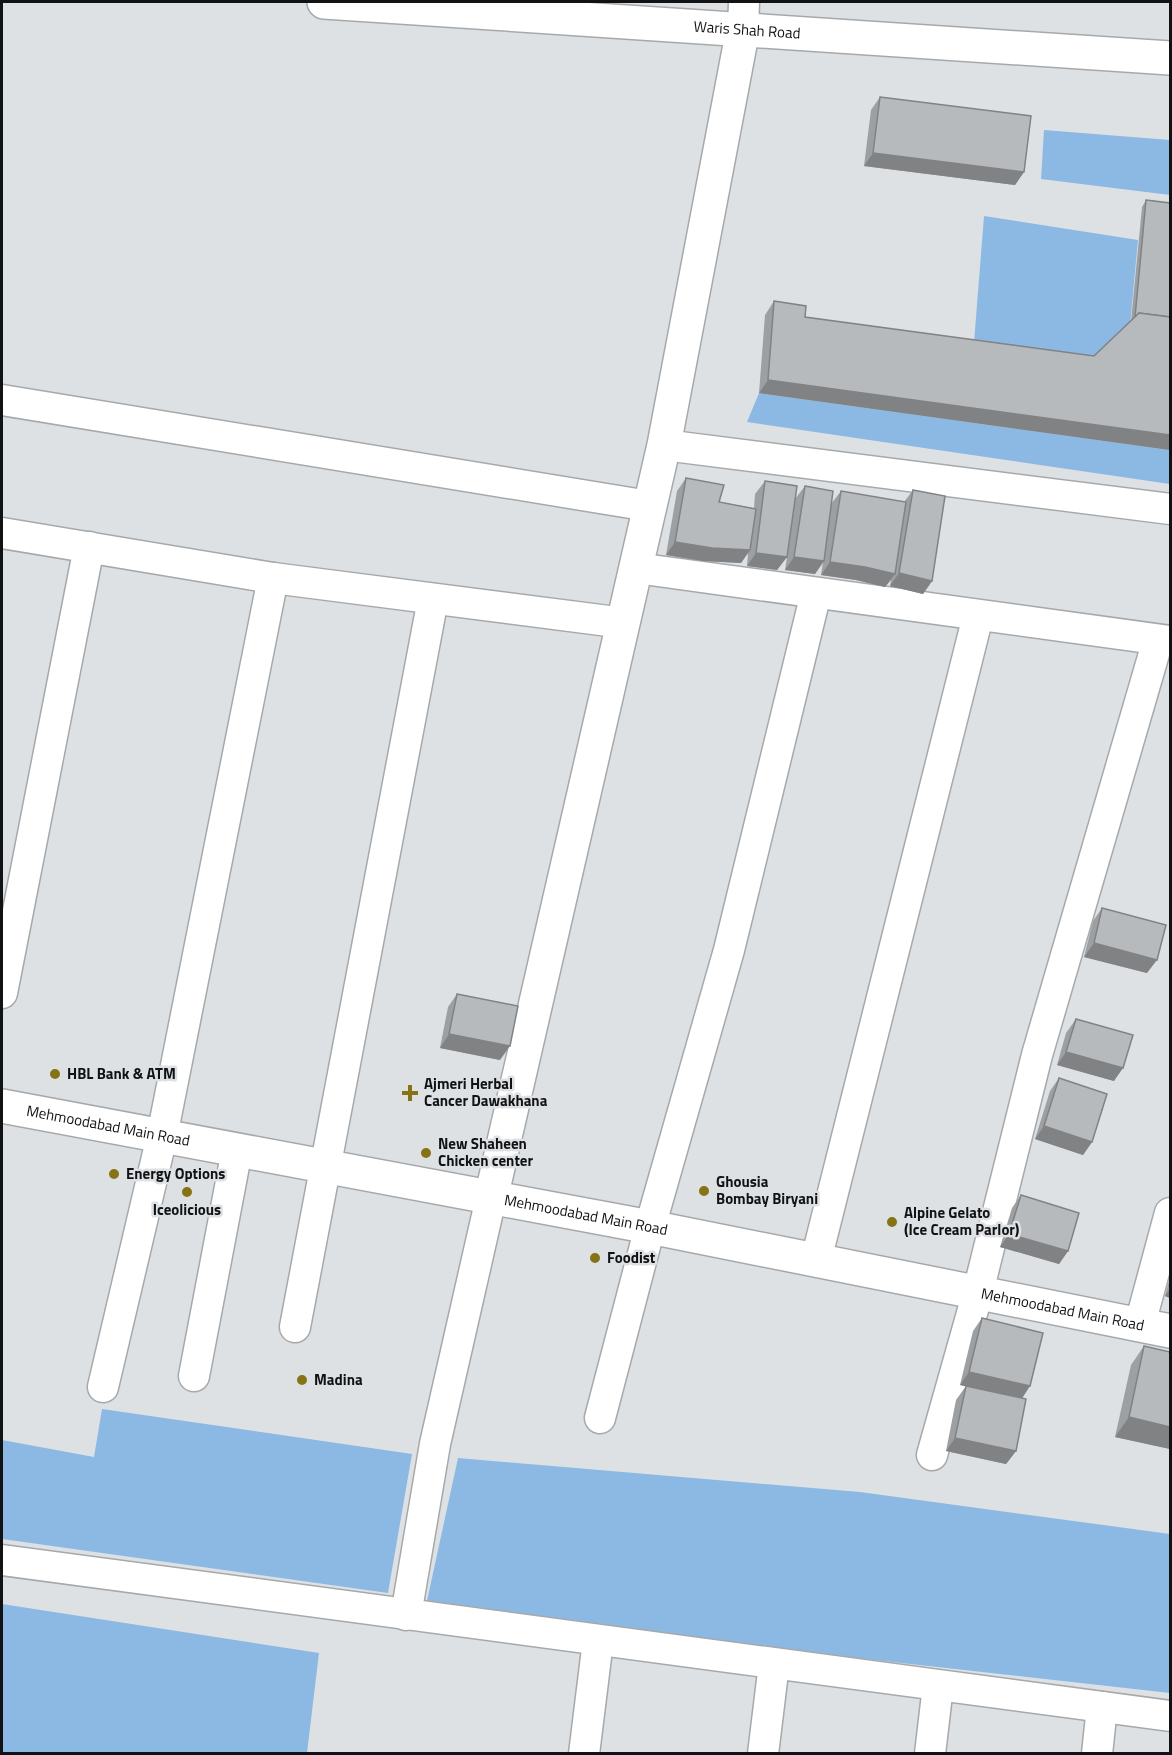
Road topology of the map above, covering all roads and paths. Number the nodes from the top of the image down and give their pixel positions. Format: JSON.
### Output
{"nodes":[{"id":1,"x":337,"y":2,"type":"edge"},
{"id":2,"x":744,"y":15,"type":"edge"},
{"id":3,"x":1170,"y":58,"type":"edge"},
{"id":4,"x":2,"y":400,"type":"edge"},
{"id":5,"x":664,"y":445,"type":"junction"},
{"id":6,"x":649,"y":506,"type":"junction"},
{"id":7,"x":1170,"y":509,"type":"edge"},
{"id":8,"x":2,"y":533,"type":"edge"},
{"id":9,"x":89,"y":547,"type":"junction"},
{"id":10,"x":636,"y":568,"type":"junction"},
{"id":11,"x":273,"y":578,"type":"junction"},
{"id":12,"x":816,"y":593,"type":"junction"},
{"id":13,"x":433,"y":599,"type":"junction"},
{"id":14,"x":978,"y":616,"type":"junction"},
{"id":15,"x":624,"y":623,"type":"junction"},
{"id":16,"x":1164,"y":640,"type":"edge"},
{"id":17,"x":2,"y":993,"type":"edge"},
{"id":18,"x":2,"y":1106,"type":"edge"},
{"id":19,"x":162,"y":1136,"type":"junction"},
{"id":20,"x":237,"y":1150,"type":"junction"},
{"id":21,"x":325,"y":1167,"type":"junction"},
{"id":22,"x":491,"y":1198,"type":"junction"},
{"id":23,"x":1170,"y":1213,"type":"edge"},
{"id":24,"x":650,"y":1227,"type":"junction"},
{"id":25,"x":816,"y":1260,"type":"junction"},
{"id":26,"x":978,"y":1292,"type":"junction"},
{"id":27,"x":295,"y":1327,"type":"dead end"},
{"id":28,"x":1155,"y":1328,"type":"edge"},
{"id":29,"x":194,"y":1376,"type":"dead end"},
{"id":30,"x":104,"y":1387,"type":"dead end"},
{"id":31,"x":600,"y":1418,"type":"dead end"},
{"id":32,"x":932,"y":1455,"type":"dead end"},
{"id":33,"x":2,"y":1560,"type":"edge"},
{"id":34,"x":406,"y":1615,"type":"junction"},
{"id":35,"x":598,"y":1641,"type":"junction"},
{"id":36,"x":774,"y":1664,"type":"junction"},
{"id":37,"x":938,"y":1686,"type":"junction"},
{"id":38,"x":1102,"y":1707,"type":"junction"},
{"id":39,"x":1170,"y":1716,"type":"edge"},
{"id":40,"x":584,"y":1754,"type":"edge"},
{"id":41,"x":763,"y":1754,"type":"edge"},
{"id":42,"x":930,"y":1754,"type":"edge"},
{"id":43,"x":1097,"y":1754,"type":"edge"}],
"edges":[{"from":1,"to":2,"type":"main road","name":"Waris Shah Road"},
{"from":2,"to":3,"type":"main road","name":"Waris Shah Road"},
{"from":2,"to":5,"type":"main road"},
{"from":4,"to":6,"type":"street"},
{"from":5,"to":6,"type":"main road"},
{"from":5,"to":7,"type":"street"},
{"from":6,"to":10,"type":"main road"},
{"from":8,"to":9,"type":"street"},
{"from":9,"to":11,"type":"street"},
{"from":9,"to":17,"type":"street"},
{"from":10,"to":12,"type":"street"},
{"from":10,"to":15,"type":"main road"},
{"from":11,"to":13,"type":"street"},
{"from":11,"to":19,"type":"street"},
{"from":12,"to":14,"type":"street"},
{"from":12,"to":24,"type":"street"},
{"from":13,"to":15,"type":"street"},
{"from":13,"to":21,"type":"street"},
{"from":14,"to":16,"type":"street"},
{"from":14,"to":25,"type":"street"},
{"from":15,"to":22,"type":"main road"},
{"from":16,"to":26,"type":"street"},
{"from":18,"to":19,"type":"main road","name":"Mehmoodabad Main Road"},
{"from":19,"to":20,"type":"main road","name":"Mehmoodabad Main Road"},
{"from":19,"to":30,"type":"street"},
{"from":20,"to":21,"type":"main road","name":"Mehmoodabad Main Road"},
{"from":20,"to":29,"type":"street"},
{"from":21,"to":22,"type":"main road","name":"Mehmoodabad Main Road"},
{"from":21,"to":27,"type":"street"},
{"from":22,"to":24,"type":"main road","name":"Mehmoodabad Main Road"},
{"from":22,"to":34,"type":"street"},
{"from":23,"to":28,"type":"street"},
{"from":24,"to":25,"type":"main road","name":"Mehmoodabad Main Road"},
{"from":24,"to":31,"type":"street"},
{"from":25,"to":26,"type":"main road","name":"Mehmoodabad Main Road"},
{"from":26,"to":28,"type":"main road","name":"Mehmoodabad Main Road"},
{"from":26,"to":32,"type":"street"},
{"from":33,"to":34,"type":"street"},
{"from":34,"to":35,"type":"street"},
{"from":35,"to":36,"type":"street"},
{"from":35,"to":40,"type":"street"},
{"from":36,"to":37,"type":"street"},
{"from":36,"to":41,"type":"street"},
{"from":37,"to":38,"type":"street"},
{"from":37,"to":42,"type":"street"},
{"from":38,"to":39,"type":"street"},
{"from":38,"to":43,"type":"street"}]}
